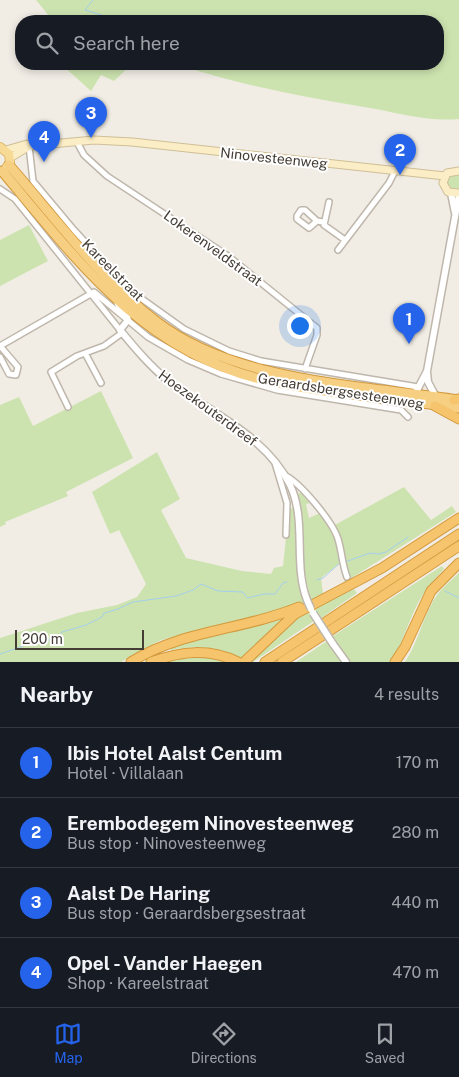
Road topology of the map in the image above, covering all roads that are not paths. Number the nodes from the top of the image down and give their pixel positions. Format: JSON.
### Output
{"nodes":[{"id":1,"x":77,"y":142,"type":"junction"},
{"id":2,"x":29,"y":146,"type":"junction"},
{"id":3,"x":4,"y":161,"type":"edge"},
{"id":4,"x":459,"y":171,"type":"edge"},
{"id":5,"x":395,"y":172,"type":"junction"},
{"id":6,"x":444,"y":180,"type":"junction"},
{"id":7,"x":0,"y":190,"type":"edge"},
{"id":8,"x":456,"y":194,"type":"edge"},
{"id":9,"x":329,"y":202,"type":"dead end"},
{"id":10,"x":317,"y":221,"type":"dead end"},
{"id":11,"x":323,"y":222,"type":"junction"},
{"id":12,"x":345,"y":240,"type":"junction"},
{"id":13,"x":338,"y":250,"type":"dead end"},
{"id":14,"x":94,"y":293,"type":"junction"},
{"id":15,"x":117,"y":301,"type":"junction"},
{"id":16,"x":128,"y":322,"type":"junction"},
{"id":17,"x":121,"y":331,"type":"junction"},
{"id":18,"x":0,"y":346,"type":"edge"},
{"id":19,"x":85,"y":353,"type":"junction"},
{"id":20,"x":0,"y":357,"type":"edge"},
{"id":21,"x":305,"y":369,"type":"junction"},
{"id":22,"x":427,"y":371,"type":"junction"},
{"id":23,"x":101,"y":383,"type":"dead end"},
{"id":24,"x":416,"y":390,"type":"junction"},
{"id":25,"x":457,"y":400,"type":"edge"},
{"id":26,"x":436,"y":402,"type":"junction"},
{"id":27,"x":68,"y":407,"type":"dead end"},
{"id":28,"x":459,"y":408,"type":"edge"},
{"id":29,"x":408,"y":417,"type":"dead end"},
{"id":30,"x":459,"y":419,"type":"edge"},
{"id":31,"x":275,"y":463,"type":"junction"},
{"id":32,"x":286,"y":476,"type":"junction"},
{"id":33,"x":459,"y":518,"type":"edge"},
{"id":34,"x":459,"y":534,"type":"edge"},
{"id":35,"x":286,"y":536,"type":"dead end"},
{"id":36,"x":459,"y":546,"type":"edge"},
{"id":37,"x":459,"y":563,"type":"edge"},
{"id":38,"x":347,"y":577,"type":"dead end"},
{"id":39,"x":311,"y":606,"type":"junction"},
{"id":40,"x":134,"y":660,"type":"edge"},
{"id":41,"x":235,"y":660,"type":"edge"},
{"id":42,"x":151,"y":662,"type":"edge"},
{"id":43,"x":244,"y":662,"type":"edge"},
{"id":44,"x":264,"y":662,"type":"edge"},
{"id":45,"x":282,"y":662,"type":"edge"},
{"id":46,"x":346,"y":662,"type":"edge"},
{"id":47,"x":395,"y":662,"type":"edge"}],
"edges":[{"from":1,"to":2,"type":"main road","name":"Ninovesteenweg"},
{"from":1,"to":5,"type":"main road","name":"Ninovesteenweg"},
{"from":1,"to":21,"type":"street","name":"Lokerenveldstraat"},
{"from":2,"to":3,"type":"main road"},
{"from":2,"to":21,"type":"street","name":"Kareelstraat"},
{"from":3,"to":15,"type":"highway","name":"Geraardsbergsesteenweg"},
{"from":3,"to":24,"type":"highway","name":"Geraardsbergsesteenweg"},
{"from":4,"to":6,"type":"main road"},
{"from":5,"to":6,"type":"main road","name":"Ninovesteenweg"},
{"from":5,"to":12,"type":"street"},
{"from":6,"to":8,"type":"main road"},
{"from":7,"to":14,"type":"street","name":"Hoezekouterdreef"},
{"from":8,"to":22,"type":"street"},
{"from":9,"to":11,"type":"street"},
{"from":10,"to":11,"type":"street"},
{"from":11,"to":12,"type":"street"},
{"from":12,"to":13,"type":"street"},
{"from":14,"to":16,"type":"street","name":"Hoezekouterdreef"},
{"from":14,"to":17,"type":"street","name":"Hoezekouterdreef"},
{"from":14,"to":18,"type":"street"},
{"from":15,"to":16,"type":"street"},
{"from":15,"to":26,"type":"highway","name":"Geraardsbergsesteenweg"},
{"from":16,"to":17,"type":"street"},
{"from":16,"to":29,"type":"street","name":"Hoezekouterdreef"},
{"from":17,"to":19,"type":"street"},
{"from":17,"to":31,"type":"street","name":"Hoezekouterdreef"},
{"from":18,"to":20,"type":"street"},
{"from":19,"to":23,"type":"street"},
{"from":19,"to":27,"type":"street"},
{"from":21,"to":24,"type":"street","name":"Kareelstraat"},
{"from":22,"to":24,"type":"street"},
{"from":22,"to":26,"type":"street"},
{"from":24,"to":26,"type":"highway","name":"Geraardsbergsesteenweg"},
{"from":25,"to":26,"type":"highway","name":"Geraardsbergsesteenweg"},
{"from":26,"to":28,"type":"highway","name":"Geraardsbergsesteenweg"},
{"from":26,"to":30,"type":"highway"},
{"from":31,"to":32,"type":"street","name":"Hoezekouterdreef"},
{"from":31,"to":35,"type":"street","name":"Hoezekouterdreef"},
{"from":32,"to":38,"type":"street","name":"Hoezekouterdreef"},
{"from":32,"to":39,"type":"street","name":"Hoezekouterdreef"},
{"from":33,"to":39,"type":"highway"},
{"from":34,"to":44,"type":"highway"},
{"from":36,"to":45,"type":"highway"},
{"from":37,"to":47,"type":"highway"},
{"from":39,"to":40,"type":"highway"},
{"from":39,"to":43,"type":"highway"},
{"from":39,"to":46,"type":"street","name":"Hoezekouterdreef","bridge":true},
{"from":41,"to":42,"type":"highway"}]}
